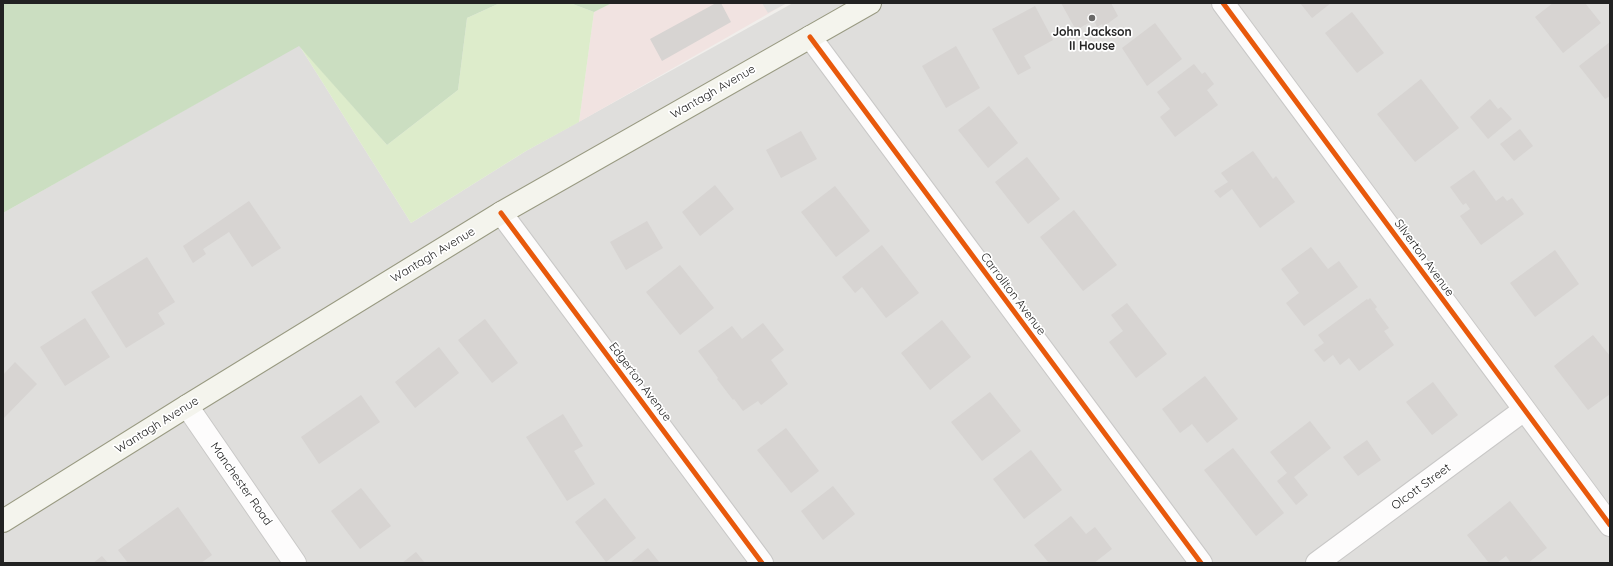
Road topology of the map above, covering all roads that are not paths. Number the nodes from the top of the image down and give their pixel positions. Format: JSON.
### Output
{"nodes":[{"id":1,"x":870,"y":3,"type":"edge"},
{"id":2,"x":1223,"y":3,"type":"edge"},
{"id":3,"x":810,"y":37,"type":"junction"},
{"id":4,"x":501,"y":213,"type":"junction"},
{"id":5,"x":187,"y":406,"type":"junction"},
{"id":6,"x":1524,"y":410,"type":"junction"},
{"id":7,"x":3,"y":521,"type":"edge"},
{"id":8,"x":1610,"y":525,"type":"edge"},
{"id":9,"x":295,"y":563,"type":"edge"},
{"id":10,"x":762,"y":563,"type":"edge"},
{"id":11,"x":1200,"y":563,"type":"edge"},
{"id":12,"x":1318,"y":563,"type":"edge"}],
"edges":[{"from":1,"to":3,"type":"main road","name":"Wantagh Avenue"},
{"from":2,"to":6,"type":"street","name":"Silverton Avenue"},
{"from":3,"to":4,"type":"main road","name":"Wantagh Avenue"},
{"from":3,"to":11,"type":"street","name":"Carrollton Avenue"},
{"from":4,"to":5,"type":"main road","name":"Wantagh Avenue"},
{"from":4,"to":10,"type":"street","name":"Edgerton Avenue"},
{"from":5,"to":7,"type":"main road","name":"Wantagh Avenue"},
{"from":5,"to":9,"type":"street","name":"Manchester Road"},
{"from":6,"to":8,"type":"street","name":"Silverton Avenue"},
{"from":6,"to":12,"type":"street","name":"Olcott Street"}]}
